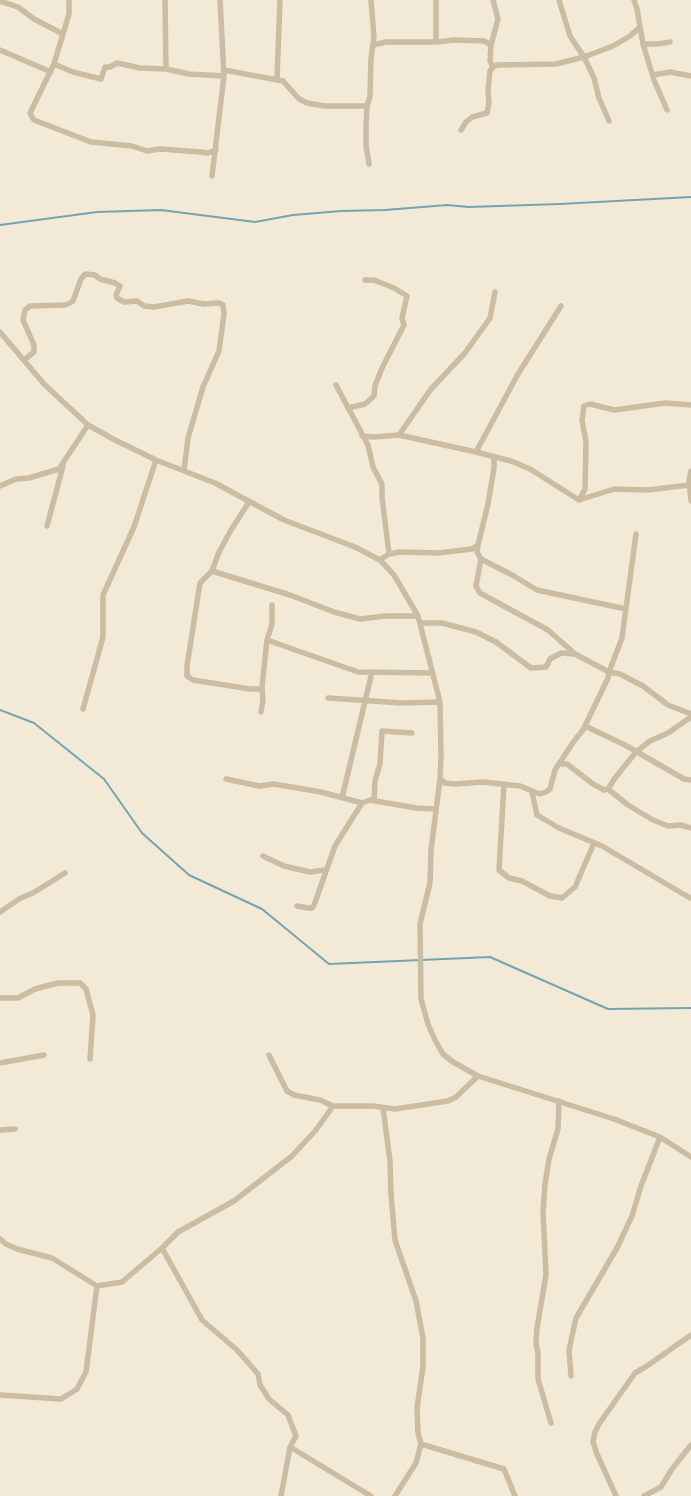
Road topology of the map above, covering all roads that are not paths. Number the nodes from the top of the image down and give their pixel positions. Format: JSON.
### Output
{"nodes":[{"id":1,"x":69,"y":0,"type":"edge"},
{"id":2,"x":165,"y":0,"type":"edge"},
{"id":3,"x":220,"y":0,"type":"edge"},
{"id":4,"x":280,"y":0,"type":"edge"},
{"id":5,"x":371,"y":0,"type":"edge"},
{"id":6,"x":436,"y":0,"type":"edge"},
{"id":7,"x":493,"y":0,"type":"edge"},
{"id":8,"x":559,"y":0,"type":"edge"},
{"id":9,"x":634,"y":0,"type":"edge"},
{"id":10,"x":0,"y":1,"type":"edge"},
{"id":11,"x":640,"y":26,"type":"junction"},
{"id":12,"x":63,"y":34,"type":"junction"},
{"id":13,"x":436,"y":42,"type":"junction"},
{"id":14,"x":670,"y":42,"type":"dead end"},
{"id":15,"x":373,"y":44,"type":"junction"},
{"id":16,"x":642,"y":44,"type":"junction"},
{"id":17,"x":491,"y":45,"type":"junction"},
{"id":18,"x":0,"y":50,"type":"edge"},
{"id":19,"x":584,"y":57,"type":"junction"},
{"id":20,"x":54,"y":64,"type":"junction"},
{"id":21,"x":493,"y":67,"type":"junction"},
{"id":22,"x":166,"y":69,"type":"junction"},
{"id":23,"x":51,"y":72,"type":"junction"},
{"id":24,"x":224,"y":73,"type":"junction"},
{"id":25,"x":653,"y":75,"type":"junction"},
{"id":26,"x":691,"y":76,"type":"edge"},
{"id":27,"x":277,"y":79,"type":"junction"},
{"id":28,"x":367,"y":106,"type":"junction"},
{"id":29,"x":667,"y":110,"type":"dead end"},
{"id":30,"x":610,"y":121,"type":"dead end"},
{"id":31,"x":461,"y":130,"type":"dead end"},
{"id":32,"x":216,"y":150,"type":"junction"},
{"id":33,"x":369,"y":164,"type":"dead end"},
{"id":34,"x":212,"y":176,"type":"dead end"},
{"id":35,"x":365,"y":280,"type":"dead end"},
{"id":36,"x":494,"y":292,"type":"dead end"},
{"id":37,"x":561,"y":306,"type":"dead end"},
{"id":38,"x":0,"y":332,"type":"edge"},
{"id":39,"x":24,"y":360,"type":"junction"},
{"id":40,"x":336,"y":385,"type":"dead end"},
{"id":41,"x":691,"y":406,"type":"edge"},
{"id":42,"x":348,"y":408,"type":"junction"},
{"id":43,"x":88,"y":425,"type":"junction"},
{"id":44,"x":399,"y":435,"type":"junction"},
{"id":45,"x":362,"y":436,"type":"junction"},
{"id":46,"x":476,"y":452,"type":"junction"},
{"id":47,"x":494,"y":458,"type":"junction"},
{"id":48,"x":156,"y":460,"type":"junction"},
{"id":49,"x":64,"y":464,"type":"junction"},
{"id":50,"x":184,"y":470,"type":"junction"},
{"id":51,"x":691,"y":471,"type":"edge"},
{"id":52,"x":689,"y":485,"type":"junction"},
{"id":53,"x":0,"y":486,"type":"edge"},
{"id":54,"x":579,"y":500,"type":"junction"},
{"id":55,"x":691,"y":501,"type":"edge"},
{"id":56,"x":249,"y":502,"type":"junction"},
{"id":57,"x":47,"y":526,"type":"dead end"},
{"id":58,"x":636,"y":534,"type":"dead end"},
{"id":59,"x":478,"y":545,"type":"junction"},
{"id":60,"x":388,"y":554,"type":"junction"},
{"id":61,"x":481,"y":559,"type":"junction"},
{"id":62,"x":380,"y":560,"type":"junction"},
{"id":63,"x":212,"y":571,"type":"junction"},
{"id":64,"x":272,"y":605,"type":"dead end"},
{"id":65,"x":626,"y":609,"type":"junction"},
{"id":66,"x":419,"y":620,"type":"junction"},
{"id":67,"x":268,"y":640,"type":"junction"},
{"id":68,"x":575,"y":654,"type":"junction"},
{"id":69,"x":372,"y":672,"type":"junction"},
{"id":70,"x":609,"y":672,"type":"junction"},
{"id":71,"x":434,"y":673,"type":"junction"},
{"id":72,"x":262,"y":686,"type":"junction"},
{"id":73,"x":328,"y":698,"type":"dead end"},
{"id":74,"x":366,"y":700,"type":"junction"},
{"id":75,"x":440,"y":702,"type":"junction"},
{"id":76,"x":83,"y":709,"type":"dead end"},
{"id":77,"x":261,"y":712,"type":"dead end"},
{"id":78,"x":691,"y":716,"type":"edge"},
{"id":79,"x":585,"y":726,"type":"junction"},
{"id":80,"x":412,"y":733,"type":"dead end"},
{"id":81,"x":636,"y":752,"type":"junction"},
{"id":82,"x":559,"y":764,"type":"junction"},
{"id":83,"x":226,"y":779,"type":"dead end"},
{"id":84,"x":440,"y":779,"type":"junction"},
{"id":85,"x":691,"y":780,"type":"edge"},
{"id":86,"x":504,"y":784,"type":"junction"},
{"id":87,"x":608,"y":790,"type":"junction"},
{"id":88,"x":532,"y":792,"type":"junction"},
{"id":89,"x":342,"y":798,"type":"junction"},
{"id":90,"x":374,"y":801,"type":"junction"},
{"id":91,"x":362,"y":803,"type":"junction"},
{"id":92,"x":435,"y":809,"type":"junction"},
{"id":93,"x":691,"y":828,"type":"edge"},
{"id":94,"x":594,"y":843,"type":"junction"},
{"id":95,"x":264,"y":856,"type":"dead end"},
{"id":96,"x":326,"y":870,"type":"junction"},
{"id":97,"x":65,"y":873,"type":"dead end"},
{"id":98,"x":690,"y":898,"type":"dead end"},
{"id":99,"x":297,"y":906,"type":"dead end"},
{"id":100,"x":0,"y":912,"type":"edge"},
{"id":101,"x":0,"y":998,"type":"edge"},
{"id":102,"x":44,"y":1054,"type":"dead end"},
{"id":103,"x":270,"y":1055,"type":"dead end"},
{"id":104,"x":90,"y":1059,"type":"dead end"},
{"id":105,"x":0,"y":1063,"type":"edge"},
{"id":106,"x":478,"y":1076,"type":"junction"},
{"id":107,"x":559,"y":1101,"type":"junction"},
{"id":108,"x":333,"y":1106,"type":"junction"},
{"id":109,"x":383,"y":1108,"type":"junction"},
{"id":110,"x":0,"y":1130,"type":"edge"},
{"id":111,"x":15,"y":1130,"type":"dead end"},
{"id":112,"x":660,"y":1137,"type":"junction"},
{"id":113,"x":691,"y":1157,"type":"edge"},
{"id":114,"x":0,"y":1239,"type":"edge"},
{"id":115,"x":162,"y":1248,"type":"junction"},
{"id":116,"x":97,"y":1286,"type":"junction"},
{"id":117,"x":691,"y":1335,"type":"edge"},
{"id":118,"x":571,"y":1376,"type":"dead end"},
{"id":119,"x":0,"y":1395,"type":"edge"},
{"id":120,"x":551,"y":1423,"type":"dead end"},
{"id":121,"x":421,"y":1444,"type":"junction"},
{"id":122,"x":691,"y":1445,"type":"edge"},
{"id":123,"x":290,"y":1447,"type":"junction"},
{"id":124,"x":281,"y":1496,"type":"edge"},
{"id":125,"x":371,"y":1496,"type":"edge"},
{"id":126,"x":395,"y":1496,"type":"edge"},
{"id":127,"x":515,"y":1496,"type":"edge"},
{"id":128,"x":616,"y":1496,"type":"edge"},
{"id":129,"x":644,"y":1496,"type":"edge"}],
"edges":[{"from":1,"to":12,"type":"street"},
{"from":2,"to":22,"type":"street"},
{"from":3,"to":24,"type":"street"},
{"from":4,"to":27,"type":"street"},
{"from":5,"to":15,"type":"street"},
{"from":6,"to":13,"type":"street"},
{"from":7,"to":17,"type":"street"},
{"from":8,"to":19,"type":"street"},
{"from":9,"to":11,"type":"street"},
{"from":10,"to":12,"type":"street"},
{"from":11,"to":16,"type":"street"},
{"from":11,"to":19,"type":"street"},
{"from":12,"to":20,"type":"street"},
{"from":13,"to":15,"type":"street"},
{"from":13,"to":17,"type":"street"},
{"from":14,"to":16,"type":"street"},
{"from":15,"to":28,"type":"street"},
{"from":16,"to":25,"type":"street"},
{"from":17,"to":21,"type":"street"},
{"from":18,"to":23,"type":"street"},
{"from":19,"to":21,"type":"street"},
{"from":19,"to":30,"type":"street"},
{"from":20,"to":22,"type":"street"},
{"from":20,"to":23,"type":"street"},
{"from":21,"to":31,"type":"street"},
{"from":22,"to":24,"type":"street"},
{"from":23,"to":32,"type":"street"},
{"from":24,"to":27,"type":"street"},
{"from":24,"to":32,"type":"street"},
{"from":25,"to":26,"type":"street"},
{"from":25,"to":29,"type":"street"},
{"from":27,"to":28,"type":"street"},
{"from":28,"to":33,"type":"street"},
{"from":32,"to":34,"type":"street"},
{"from":35,"to":42,"type":"street"},
{"from":36,"to":44,"type":"street"},
{"from":37,"to":46,"type":"street"},
{"from":38,"to":39,"type":"street"},
{"from":39,"to":43,"type":"street"},
{"from":39,"to":50,"type":"street"},
{"from":40,"to":42,"type":"street"},
{"from":41,"to":54,"type":"street"},
{"from":42,"to":45,"type":"street"},
{"from":43,"to":48,"type":"street"},
{"from":43,"to":49,"type":"street"},
{"from":44,"to":45,"type":"street"},
{"from":44,"to":46,"type":"street"},
{"from":45,"to":60,"type":"street"},
{"from":46,"to":47,"type":"street"},
{"from":47,"to":54,"type":"street"},
{"from":47,"to":59,"type":"street"},
{"from":48,"to":50,"type":"street"},
{"from":48,"to":76,"type":"street"},
{"from":49,"to":53,"type":"street"},
{"from":49,"to":57,"type":"street"},
{"from":50,"to":56,"type":"street"},
{"from":51,"to":52,"type":"street"},
{"from":52,"to":54,"type":"street"},
{"from":52,"to":55,"type":"street"},
{"from":56,"to":62,"type":"street"},
{"from":56,"to":63,"type":"street"},
{"from":58,"to":65,"type":"street"},
{"from":59,"to":60,"type":"street"},
{"from":59,"to":61,"type":"street"},
{"from":60,"to":62,"type":"street"},
{"from":61,"to":65,"type":"street"},
{"from":61,"to":68,"type":"street"},
{"from":62,"to":66,"type":"street"},
{"from":63,"to":66,"type":"street"},
{"from":63,"to":72,"type":"street"},
{"from":64,"to":67,"type":"street"},
{"from":65,"to":70,"type":"street"},
{"from":66,"to":68,"type":"street"},
{"from":66,"to":71,"type":"street"},
{"from":67,"to":69,"type":"street"},
{"from":67,"to":72,"type":"street"},
{"from":68,"to":70,"type":"street"},
{"from":69,"to":71,"type":"street"},
{"from":69,"to":74,"type":"street"},
{"from":70,"to":78,"type":"street"},
{"from":70,"to":79,"type":"street"},
{"from":71,"to":75,"type":"street"},
{"from":72,"to":77,"type":"street"},
{"from":73,"to":74,"type":"street"},
{"from":74,"to":75,"type":"street"},
{"from":74,"to":89,"type":"street"},
{"from":75,"to":84,"type":"street"},
{"from":78,"to":81,"type":"street"},
{"from":79,"to":81,"type":"street"},
{"from":79,"to":82,"type":"street"},
{"from":80,"to":90,"type":"street"},
{"from":81,"to":85,"type":"street"},
{"from":81,"to":87,"type":"street"},
{"from":82,"to":87,"type":"street"},
{"from":82,"to":88,"type":"street"},
{"from":83,"to":89,"type":"street"},
{"from":84,"to":86,"type":"street"},
{"from":84,"to":92,"type":"street"},
{"from":86,"to":88,"type":"street"},
{"from":86,"to":94,"type":"street"},
{"from":87,"to":93,"type":"street"},
{"from":88,"to":94,"type":"street"},
{"from":89,"to":91,"type":"street"},
{"from":90,"to":91,"type":"street"},
{"from":90,"to":92,"type":"street"},
{"from":91,"to":96,"type":"street"},
{"from":92,"to":106,"type":"street"},
{"from":94,"to":98,"type":"street"},
{"from":95,"to":96,"type":"street"},
{"from":96,"to":99,"type":"street"},
{"from":97,"to":100,"type":"street"},
{"from":101,"to":104,"type":"street"},
{"from":102,"to":105,"type":"street"},
{"from":103,"to":108,"type":"street"},
{"from":106,"to":107,"type":"street"},
{"from":106,"to":109,"type":"street"},
{"from":107,"to":112,"type":"street"},
{"from":107,"to":120,"type":"street"},
{"from":108,"to":109,"type":"street"},
{"from":108,"to":115,"type":"street"},
{"from":109,"to":121,"type":"street"},
{"from":110,"to":111,"type":"street"},
{"from":112,"to":113,"type":"street"},
{"from":112,"to":118,"type":"street"},
{"from":114,"to":116,"type":"street"},
{"from":115,"to":116,"type":"street"},
{"from":115,"to":123,"type":"street"},
{"from":116,"to":119,"type":"street"},
{"from":117,"to":128,"type":"street"},
{"from":121,"to":126,"type":"street"},
{"from":121,"to":127,"type":"street"},
{"from":122,"to":129,"type":"street"},
{"from":123,"to":124,"type":"street"},
{"from":123,"to":125,"type":"street"}]}
